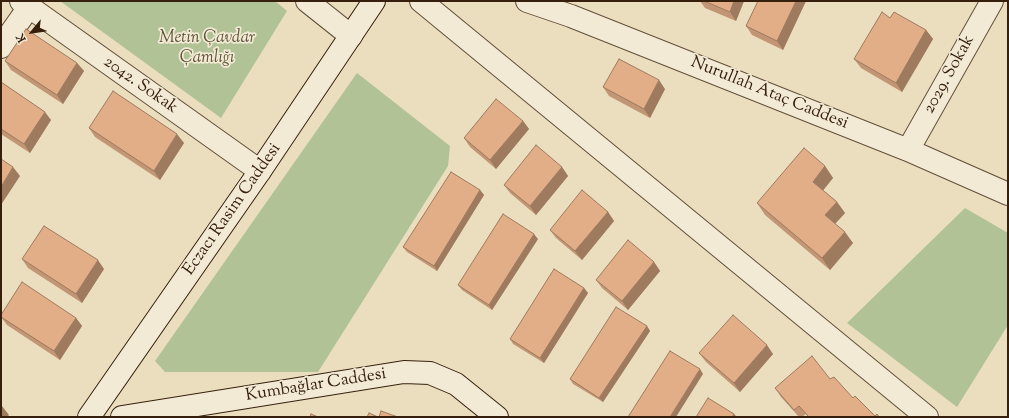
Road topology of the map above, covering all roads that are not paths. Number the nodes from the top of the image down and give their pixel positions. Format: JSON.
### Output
{"nodes":[{"id":1,"x":307,"y":1,"type":"edge"},
{"id":2,"x":374,"y":1,"type":"edge"},
{"id":3,"x":421,"y":1,"type":"edge"},
{"id":4,"x":527,"y":1,"type":"edge"},
{"id":5,"x":992,"y":1,"type":"edge"},
{"id":6,"x":25,"y":4,"type":"edge"},
{"id":7,"x":351,"y":36,"type":"junction"},
{"id":8,"x":1,"y":47,"type":"edge"},
{"id":9,"x":908,"y":150,"type":"junction"},
{"id":10,"x":260,"y":171,"type":"junction"},
{"id":11,"x":1008,"y":194,"type":"edge"},
{"id":12,"x":89,"y":417,"type":"edge"},
{"id":13,"x":122,"y":417,"type":"edge"},
{"id":14,"x":497,"y":417,"type":"edge"},
{"id":15,"x":927,"y":417,"type":"edge"}],
"edges":[{"from":1,"to":7,"type":"street"},
{"from":2,"to":7,"type":"street","name":"Eczacı Rasim Caddesi"},
{"from":3,"to":15,"type":"street"},
{"from":4,"to":9,"type":"street","name":"Nurullah Ataç Caddesi"},
{"from":5,"to":9,"type":"street","name":"2029. Sokak"},
{"from":6,"to":8,"type":"street"},
{"from":6,"to":10,"type":"street","name":"2042. Sokak"},
{"from":7,"to":10,"type":"street","name":"Eczacı Rasim Caddesi"},
{"from":9,"to":11,"type":"street","name":"Nurullah Ataç Caddesi"},
{"from":10,"to":12,"type":"street","name":"Eczacı Rasim Caddesi"},
{"from":13,"to":14,"type":"street","name":"Kumbağlar Caddesi"}]}
